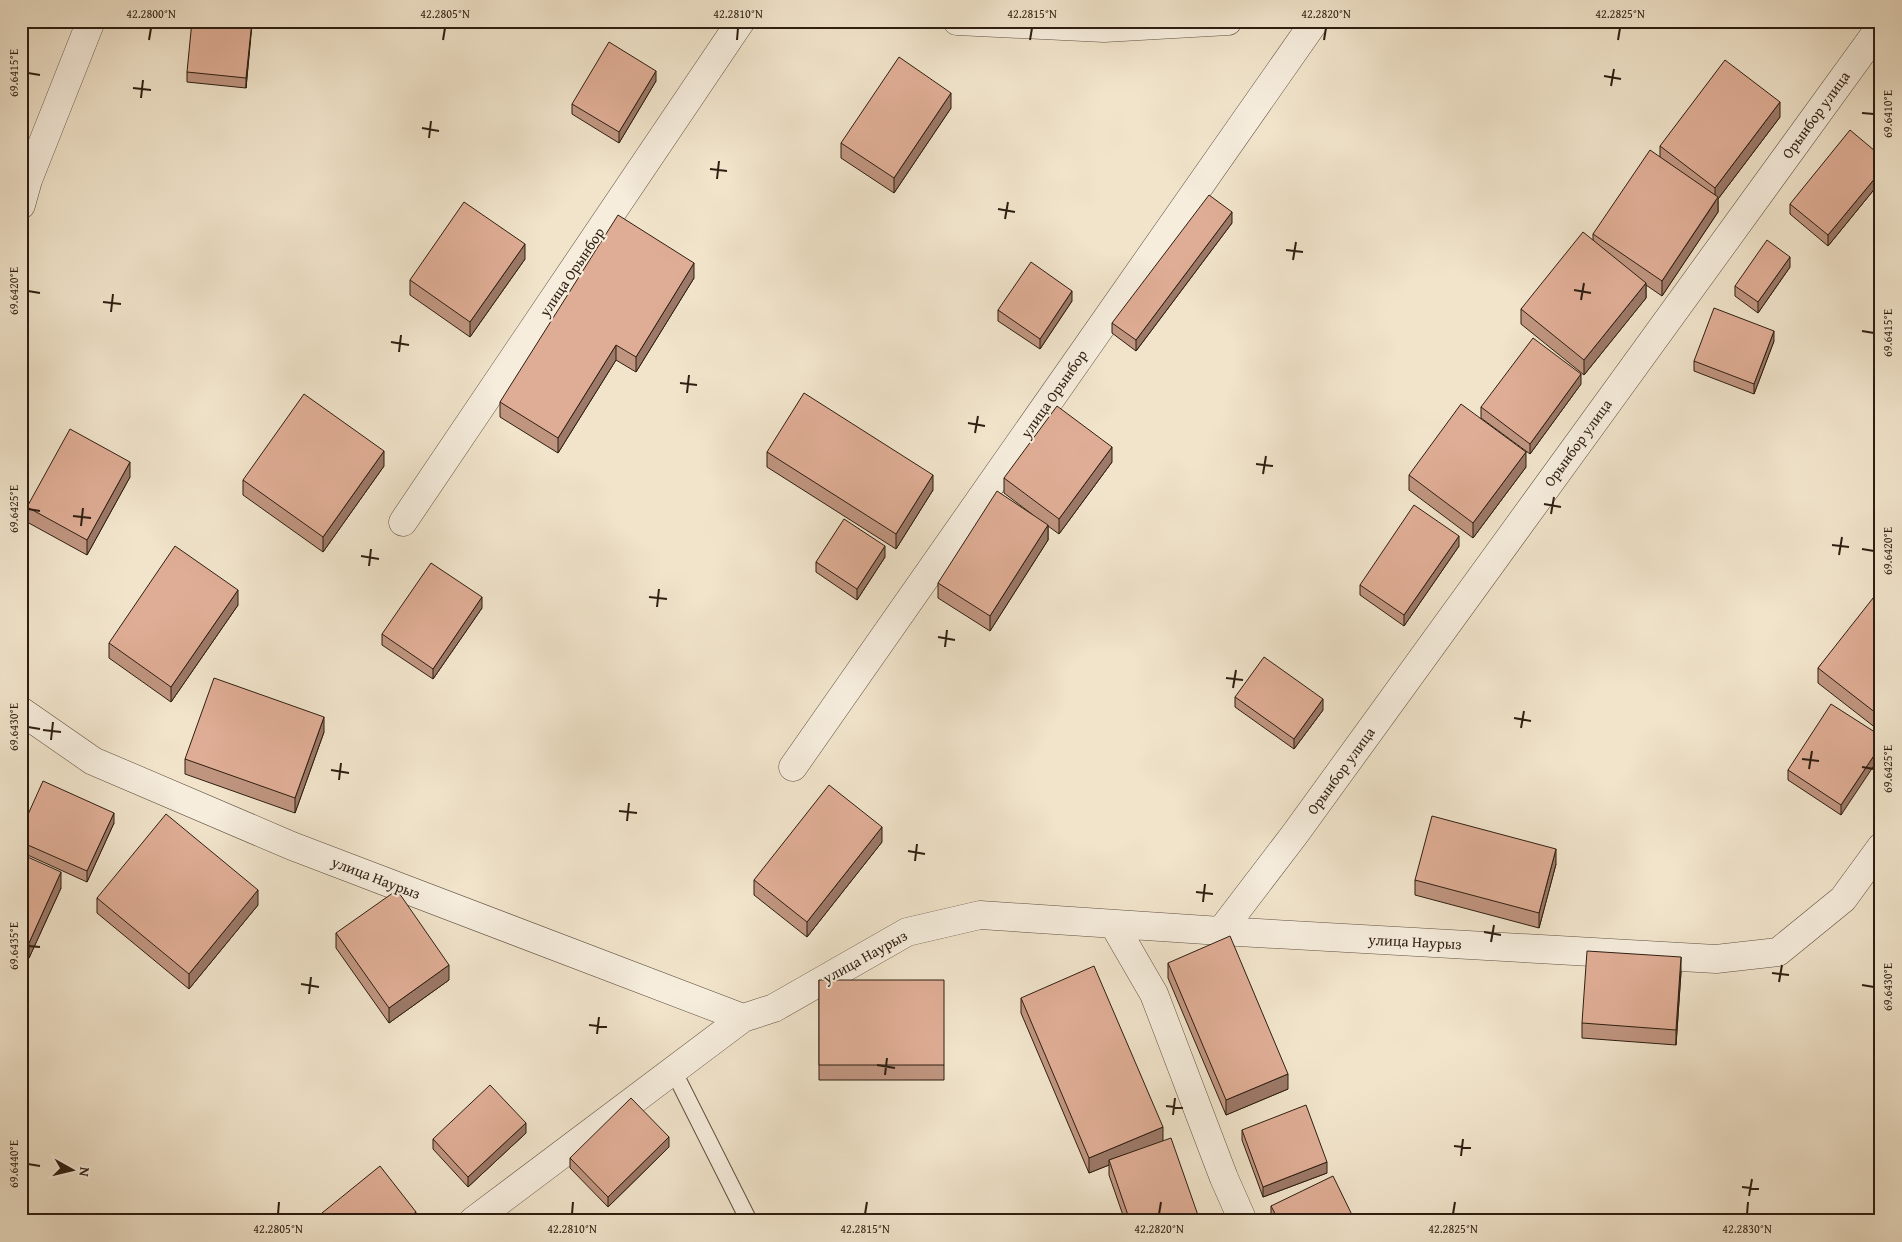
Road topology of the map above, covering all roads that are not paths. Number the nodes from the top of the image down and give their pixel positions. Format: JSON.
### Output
{"nodes":[{"id":1,"x":91,"y":21,"type":"edge"},
{"id":2,"x":742,"y":21,"type":"edge"},
{"id":3,"x":957,"y":21,"type":"edge"},
{"id":4,"x":1228,"y":21,"type":"edge"},
{"id":5,"x":1315,"y":21,"type":"edge"},
{"id":6,"x":1881,"y":26,"type":"edge"},
{"id":7,"x":21,"y":205,"type":"edge"},
{"id":8,"x":403,"y":522,"type":"dead end"},
{"id":9,"x":21,"y":711,"type":"edge"},
{"id":10,"x":793,"y":767,"type":"dead end"},
{"id":11,"x":1881,"y":847,"type":"edge"},
{"id":12,"x":1114,"y":925,"type":"junction"},
{"id":13,"x":1221,"y":931,"type":"junction"},
{"id":14,"x":743,"y":1018,"type":"junction"},
{"id":15,"x":673,"y":1070,"type":"junction"},
{"id":16,"x":473,"y":1221,"type":"edge"},
{"id":17,"x":749,"y":1221,"type":"edge"},
{"id":18,"x":1243,"y":1221,"type":"edge"}],
"edges":[{"from":1,"to":7,"type":"street"},
{"from":2,"to":8,"type":"street","name":"улица Орынбор"},
{"from":3,"to":4,"type":"street"},
{"from":5,"to":10,"type":"street","name":"улица Орынбор"},
{"from":6,"to":13,"type":"street","name":"Орынбор улица"},
{"from":9,"to":14,"type":"street","name":"улица Наурыз"},
{"from":11,"to":13,"type":"street","name":"улица Наурыз"},
{"from":12,"to":13,"type":"street","name":"улица Наурыз"},
{"from":12,"to":14,"type":"street","name":"улица Наурыз"},
{"from":12,"to":18,"type":"street"},
{"from":14,"to":15,"type":"street","name":"улица Наурыз"},
{"from":15,"to":16,"type":"street","name":"улица Наурыз"},
{"from":15,"to":17,"type":"lane"}]}
